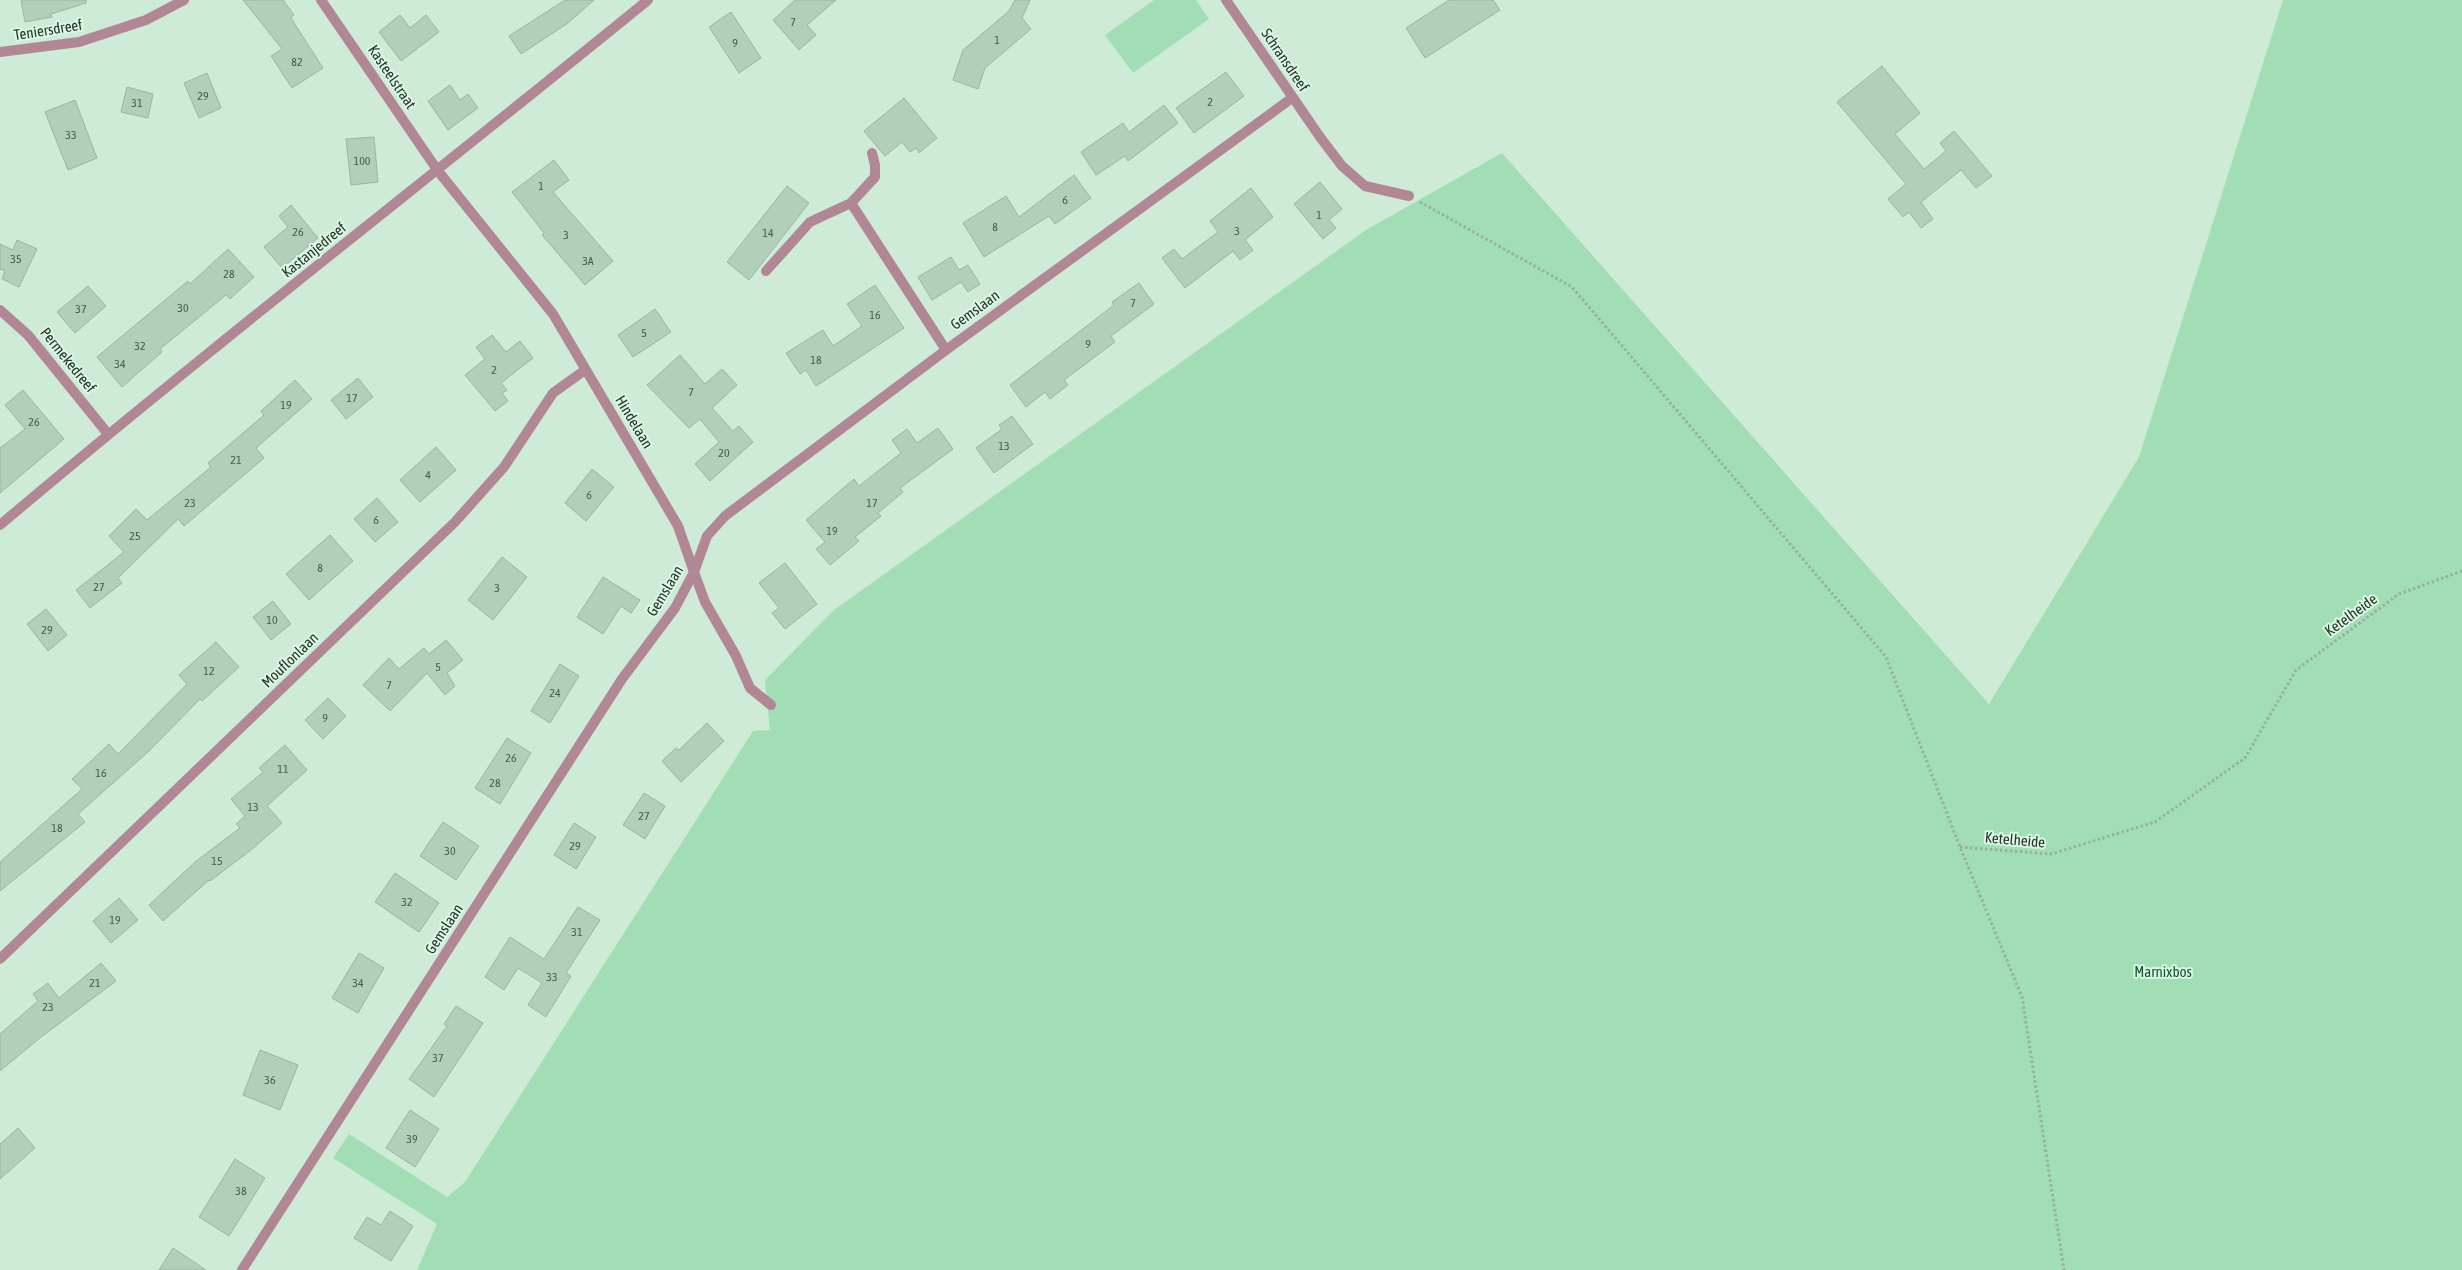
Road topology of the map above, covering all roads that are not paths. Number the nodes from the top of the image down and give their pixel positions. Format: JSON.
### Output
{"nodes":[{"id":1,"x":184,"y":0,"type":"edge"},
{"id":2,"x":321,"y":0,"type":"edge"},
{"id":3,"x":648,"y":0,"type":"edge"},
{"id":4,"x":1226,"y":0,"type":"edge"},
{"id":5,"x":0,"y":52,"type":"edge"},
{"id":6,"x":1292,"y":98,"type":"junction"},
{"id":7,"x":872,"y":153,"type":"dead end"},
{"id":8,"x":438,"y":171,"type":"junction"},
{"id":9,"x":1409,"y":196,"type":"road end"},
{"id":10,"x":851,"y":203,"type":"junction"},
{"id":11,"x":766,"y":271,"type":"dead end"},
{"id":12,"x":0,"y":310,"type":"edge"},
{"id":13,"x":946,"y":350,"type":"junction"},
{"id":14,"x":585,"y":370,"type":"junction"},
{"id":15,"x":108,"y":434,"type":"junction"},
{"id":16,"x":0,"y":525,"type":"edge"},
{"id":17,"x":694,"y":572,"type":"junction"},
{"id":18,"x":771,"y":705,"type":"dead end"},
{"id":19,"x":0,"y":959,"type":"edge"},
{"id":20,"x":242,"y":1270,"type":"edge"}],
"edges":[{"from":1,"to":5,"type":"street","name":"Teniersdreef"},
{"from":2,"to":8,"type":"street","name":"Kasteelstraat"},
{"from":3,"to":8,"type":"street","name":"Kastanjedreef"},
{"from":4,"to":6,"type":"street","name":"Schransdreef"},
{"from":6,"to":9,"type":"street","name":"Schransdreef"},
{"from":6,"to":13,"type":"street","name":"Gemslaan"},
{"from":7,"to":10,"type":"street"},
{"from":8,"to":14,"type":"street","name":"Hindelaan"},
{"from":8,"to":15,"type":"street","name":"Kastanjedreef"},
{"from":10,"to":11,"type":"street"},
{"from":10,"to":13,"type":"street"},
{"from":12,"to":15,"type":"street","name":"Permekedreef"},
{"from":13,"to":17,"type":"street","name":"Gemslaan"},
{"from":14,"to":17,"type":"street","name":"Hindelaan"},
{"from":14,"to":19,"type":"street","name":"Mouflonlaan"},
{"from":15,"to":16,"type":"street","name":"Kastanjedreef"},
{"from":17,"to":18,"type":"street","name":"Hindelaan"},
{"from":17,"to":20,"type":"street","name":"Gemslaan"}]}
